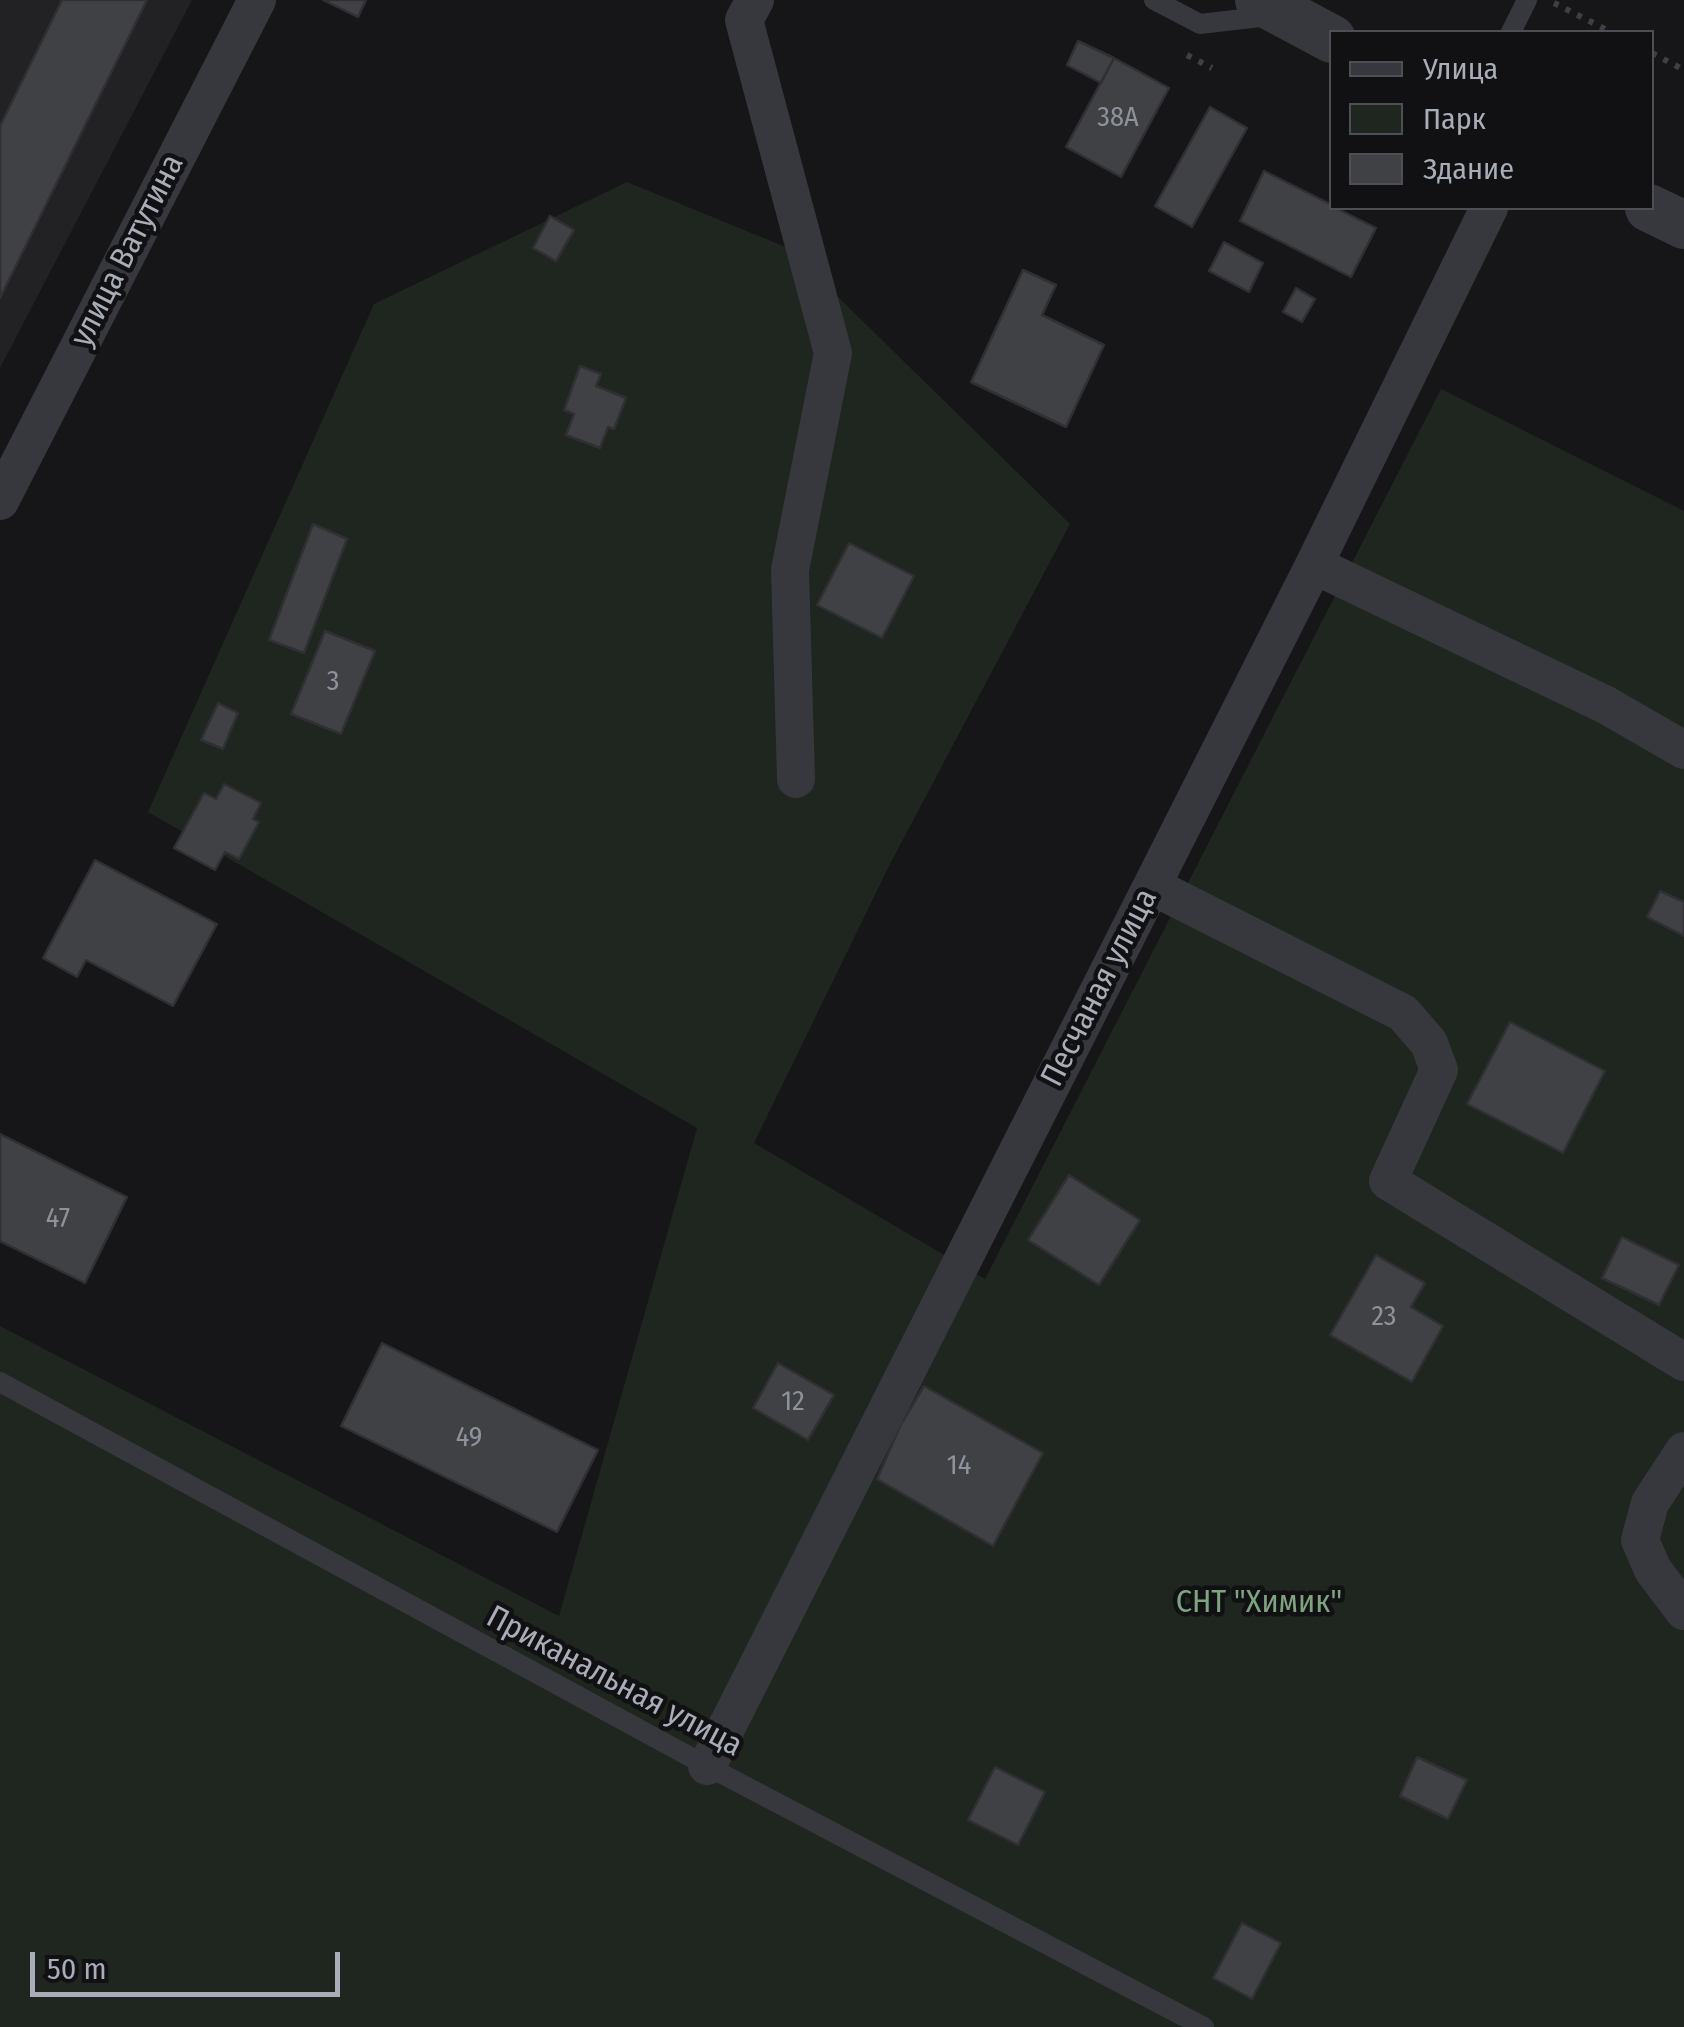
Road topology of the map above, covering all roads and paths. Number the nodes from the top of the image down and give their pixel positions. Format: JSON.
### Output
{"nodes":[{"id":1,"x":256,"y":0,"type":"edge"},
{"id":2,"x":755,"y":0,"type":"edge"},
{"id":3,"x":1154,"y":0,"type":"edge"},
{"id":4,"x":1527,"y":0,"type":"edge"},
{"id":5,"x":1548,"y":0,"type":"edge"},
{"id":6,"x":1274,"y":5,"type":"edge"},
{"id":7,"x":1512,"y":30,"type":"edge"},
{"id":8,"x":1607,"y":30,"type":"edge"},
{"id":9,"x":1329,"y":37,"type":"edge"},
{"id":10,"x":1182,"y":52,"type":"dead end"},
{"id":11,"x":1654,"y":54,"type":"edge"},
{"id":12,"x":1212,"y":68,"type":"dead end"},
{"id":13,"x":1684,"y":70,"type":"edge"},
{"id":14,"x":1488,"y":210,"type":"edge"},
{"id":15,"x":1653,"y":210,"type":"edge"},
{"id":16,"x":1684,"y":225,"type":"edge"},
{"id":17,"x":0,"y":501,"type":"edge"},
{"id":18,"x":1314,"y":565,"type":"junction"},
{"id":19,"x":1684,"y":750,"type":"edge"},
{"id":20,"x":796,"y":779,"type":"dead end"},
{"id":21,"x":1152,"y":886,"type":"junction"},
{"id":22,"x":1684,"y":1362,"type":"edge"},
{"id":23,"x":0,"y":1382,"type":"edge"},
{"id":24,"x":1684,"y":1451,"type":"edge"},
{"id":25,"x":1684,"y":1611,"type":"edge"},
{"id":26,"x":707,"y":1766,"type":"junction"},
{"id":27,"x":1204,"y":2027,"type":"edge"}],
"edges":[{"from":1,"to":17,"type":"street","name":"улица Ватутина"},
{"from":2,"to":20,"type":"street"},
{"from":3,"to":6,"type":"lane"},
{"from":4,"to":7,"type":"lane"},
{"from":5,"to":8,"type":"path"},
{"from":6,"to":9,"type":"street"},
{"from":10,"to":12,"type":"path"},
{"from":11,"to":13,"type":"path"},
{"from":14,"to":18,"type":"street","name":"Песчаная улица"},
{"from":15,"to":16,"type":"street"},
{"from":18,"to":19,"type":"street"},
{"from":18,"to":21,"type":"street","name":"Песчаная улица"},
{"from":21,"to":22,"type":"street"},
{"from":21,"to":26,"type":"street","name":"Песчаная улица"},
{"from":23,"to":26,"type":"lane","name":"Приканальная улица"},
{"from":24,"to":25,"type":"street"},
{"from":26,"to":27,"type":"lane","name":"Приканальная улица"}]}
